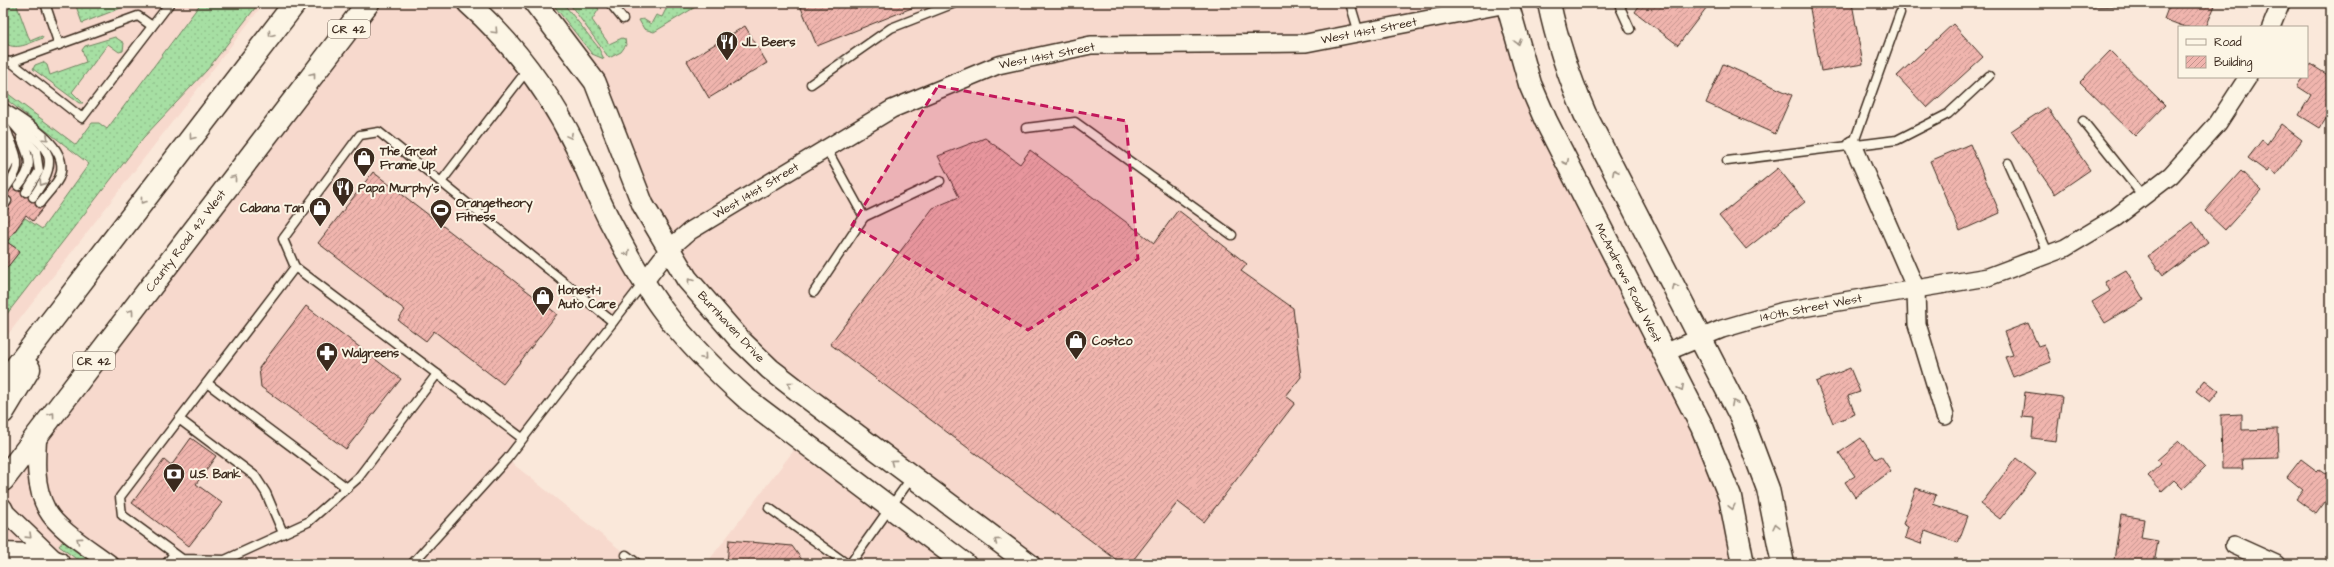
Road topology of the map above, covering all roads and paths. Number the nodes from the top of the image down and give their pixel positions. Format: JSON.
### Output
{"nodes":[{"id":1,"x":45,"y":3,"type":"edge"},
{"id":2,"x":170,"y":3,"type":"edge"},
{"id":3,"x":295,"y":3,"type":"edge"},
{"id":4,"x":368,"y":3,"type":"edge"},
{"id":5,"x":468,"y":3,"type":"edge"},
{"id":6,"x":535,"y":3,"type":"edge"},
{"id":7,"x":610,"y":3,"type":"edge"},
{"id":8,"x":955,"y":3,"type":"edge"},
{"id":9,"x":1350,"y":3,"type":"edge"},
{"id":10,"x":1509,"y":3,"type":"edge"},
{"id":11,"x":1549,"y":3,"type":"edge"},
{"id":12,"x":1623,"y":3,"type":"edge"},
{"id":13,"x":2281,"y":3,"type":"edge"},
{"id":14,"x":1900,"y":13,"type":"dead end"},
{"id":15,"x":623,"y":19,"type":"dead end"},
{"id":16,"x":152,"y":26,"type":"junction"},
{"id":17,"x":2271,"y":26,"type":"edge"},
{"id":18,"x":1630,"y":29,"type":"dead end"},
{"id":19,"x":1358,"y":33,"type":"junction"},
{"id":20,"x":59,"y":45,"type":"junction"},
{"id":21,"x":7,"y":62,"type":"edge"},
{"id":22,"x":528,"y":68,"type":"junction"},
{"id":23,"x":1988,"y":76,"type":"dead end"},
{"id":24,"x":2247,"y":78,"type":"edge"},
{"id":25,"x":811,"y":84,"type":"dead end"},
{"id":26,"x":3,"y":108,"type":"edge"},
{"id":27,"x":3,"y":112,"type":"edge"},
{"id":28,"x":3,"y":121,"type":"edge"},
{"id":29,"x":2083,"y":121,"type":"dead end"},
{"id":30,"x":1026,"y":128,"type":"dead end"},
{"id":31,"x":18,"y":132,"type":"junction"},
{"id":32,"x":10,"y":139,"type":"junction"},
{"id":33,"x":1853,"y":145,"type":"junction"},
{"id":34,"x":826,"y":148,"type":"junction"},
{"id":35,"x":1727,"y":161,"type":"dead end"},
{"id":36,"x":2008,"y":163,"type":"dead end"},
{"id":37,"x":3,"y":174,"type":"edge"},
{"id":38,"x":940,"y":181,"type":"dead end"},
{"id":39,"x":441,"y":182,"type":"junction"},
{"id":40,"x":18,"y":186,"type":"dead end"},
{"id":41,"x":3,"y":192,"type":"edge"},
{"id":42,"x":2143,"y":196,"type":"junction"},
{"id":43,"x":40,"y":203,"type":"dead end"},
{"id":44,"x":864,"y":217,"type":"junction"},
{"id":45,"x":1232,"y":235,"type":"dead end"},
{"id":46,"x":670,"y":248,"type":"junction"},
{"id":47,"x":2049,"y":256,"type":"junction"},
{"id":48,"x":295,"y":267,"type":"junction"},
{"id":49,"x":83,"y":279,"type":"junction"},
{"id":50,"x":644,"y":282,"type":"junction"},
{"id":51,"x":1916,"y":289,"type":"junction"},
{"id":52,"x":814,"y":292,"type":"dead end"},
{"id":53,"x":613,"y":322,"type":"junction"},
{"id":54,"x":1701,"y":337,"type":"junction"},
{"id":55,"x":1664,"y":353,"type":"junction"},
{"id":56,"x":437,"y":374,"type":"junction"},
{"id":57,"x":207,"y":383,"type":"junction"},
{"id":58,"x":3,"y":384,"type":"edge"},
{"id":59,"x":3,"y":412,"type":"edge"},
{"id":60,"x":1945,"y":416,"type":"dead end"},
{"id":61,"x":179,"y":419,"type":"junction"},
{"id":62,"x":38,"y":434,"type":"junction"},
{"id":63,"x":522,"y":438,"type":"junction"},
{"id":64,"x":912,"y":476,"type":"junction"},
{"id":65,"x":3,"y":480,"type":"edge"},
{"id":66,"x":347,"y":488,"type":"junction"},
{"id":67,"x":3,"y":507,"type":"edge"},
{"id":68,"x":890,"y":507,"type":"junction"},
{"id":69,"x":769,"y":508,"type":"dead end"},
{"id":70,"x":283,"y":533,"type":"junction"},
{"id":71,"x":2234,"y":545,"type":"dead end"},
{"id":72,"x":3,"y":554,"type":"edge"},
{"id":73,"x":174,"y":554,"type":"junction"},
{"id":74,"x":626,"y":555,"type":"dead end"},
{"id":75,"x":58,"y":564,"type":"edge"},
{"id":76,"x":110,"y":564,"type":"edge"},
{"id":77,"x":166,"y":564,"type":"edge"},
{"id":78,"x":412,"y":564,"type":"edge"},
{"id":79,"x":638,"y":564,"type":"edge"},
{"id":80,"x":847,"y":564,"type":"edge"},
{"id":81,"x":850,"y":564,"type":"edge"},
{"id":82,"x":965,"y":564,"type":"edge"},
{"id":83,"x":1029,"y":564,"type":"edge"},
{"id":84,"x":1743,"y":564,"type":"edge"},
{"id":85,"x":1783,"y":564,"type":"edge"},
{"id":86,"x":2276,"y":564,"type":"edge"}],
"edges":[{"from":1,"to":20,"type":"lane"},
{"from":2,"to":16,"type":"lane"},
{"from":3,"to":49,"type":"main road","one_way":true},
{"from":62,"to":4,"type":"main road","name":"County Road 42 West","number":"CR 42","one_way":true},
{"from":5,"to":22,"type":"street","one_way":true},
{"from":6,"to":46,"type":"street","name":"Burnhaven Drive"},
{"from":7,"to":15,"type":"lane"},
{"from":25,"to":8,"type":"lane","one_way":true},
{"from":9,"to":19,"type":"lane"},
{"from":10,"to":19,"type":"street","name":"West 141st Street"},
{"from":10,"to":55,"type":"main road","name":"McAndrews Road West","one_way":true},
{"from":54,"to":11,"type":"main road","one_way":true},
{"from":12,"to":18,"type":"lane"},
{"from":13,"to":17,"type":"street"},
{"from":14,"to":33,"type":"lane"},
{"from":16,"to":20,"type":"lane"},
{"from":16,"to":21,"type":"lane"},
{"from":19,"to":34,"type":"street","name":"West 141st Street"},
{"from":20,"to":21,"type":"lane"},
{"from":22,"to":39,"type":"lane"},
{"from":22,"to":50,"type":"street","one_way":true},
{"from":23,"to":33,"type":"lane"},
{"from":24,"to":42,"type":"street","name":"140th Street West"},
{"from":26,"to":31,"type":"lane","one_way":true},
{"from":26,"to":43,"type":"lane","one_way":true},
{"from":27,"to":31,"type":"lane"},
{"from":28,"to":32,"type":"lane"},
{"from":29,"to":42,"type":"lane"},
{"from":30,"to":45,"type":"lane"},
{"from":31,"to":40,"type":"lane"},
{"from":32,"to":37,"type":"lane"},
{"from":32,"to":41,"type":"lane"},
{"from":33,"to":35,"type":"lane"},
{"from":33,"to":51,"type":"street"},
{"from":34,"to":44,"type":"lane"},
{"from":34,"to":46,"type":"street","name":"West 141st Street"},
{"from":36,"to":47,"type":"lane"},
{"from":38,"to":44,"type":"lane"},
{"from":39,"to":48,"type":"lane"},
{"from":39,"to":53,"type":"lane"},
{"from":42,"to":47,"type":"street","name":"140th Street West"},
{"from":44,"to":52,"type":"lane"},
{"from":46,"to":50,"type":"street","name":"West 141st Street"},
{"from":64,"to":46,"type":"street","name":"Burnhaven Drive","one_way":true},
{"from":47,"to":51,"type":"street","name":"140th Street West"},
{"from":48,"to":56,"type":"lane"},
{"from":48,"to":57,"type":"lane"},
{"from":49,"to":58,"type":"main road"},
{"from":49,"to":59,"type":"main road"},
{"from":50,"to":53,"type":"lane"},
{"from":50,"to":68,"type":"street","one_way":true},
{"from":51,"to":54,"type":"street","name":"140th Street West"},
{"from":51,"to":60,"type":"street"},
{"from":53,"to":63,"type":"lane"},
{"from":54,"to":55,"type":"street","name":"140th Street West"},
{"from":85,"to":54,"type":"main road","one_way":true},
{"from":55,"to":84,"type":"main road","name":"McAndrews Road West","one_way":true},
{"from":56,"to":63,"type":"lane"},
{"from":56,"to":66,"type":"lane"},
{"from":57,"to":61,"type":"lane"},
{"from":57,"to":66,"type":"lane"},
{"from":61,"to":70,"type":"lane"},
{"from":61,"to":73,"type":"lane"},
{"from":62,"to":65,"type":"main road","name":"County Road 42 West","number":"CR 42"},
{"from":76,"to":62,"type":"street","one_way":true},
{"from":63,"to":78,"type":"lane"},
{"from":64,"to":68,"type":"lane"},
{"from":83,"to":64,"type":"street","name":"Burnhaven Drive","one_way":true},
{"from":66,"to":70,"type":"lane"},
{"from":67,"to":75,"type":"street","one_way":true},
{"from":68,"to":81,"type":"lane"},
{"from":68,"to":82,"type":"street"},
{"from":69,"to":80,"type":"lane"},
{"from":70,"to":73,"type":"lane"},
{"from":71,"to":86,"type":"street"},
{"from":72,"to":75,"type":"main road"},
{"from":73,"to":77,"type":"lane"},
{"from":74,"to":79,"type":"lane"}]}
